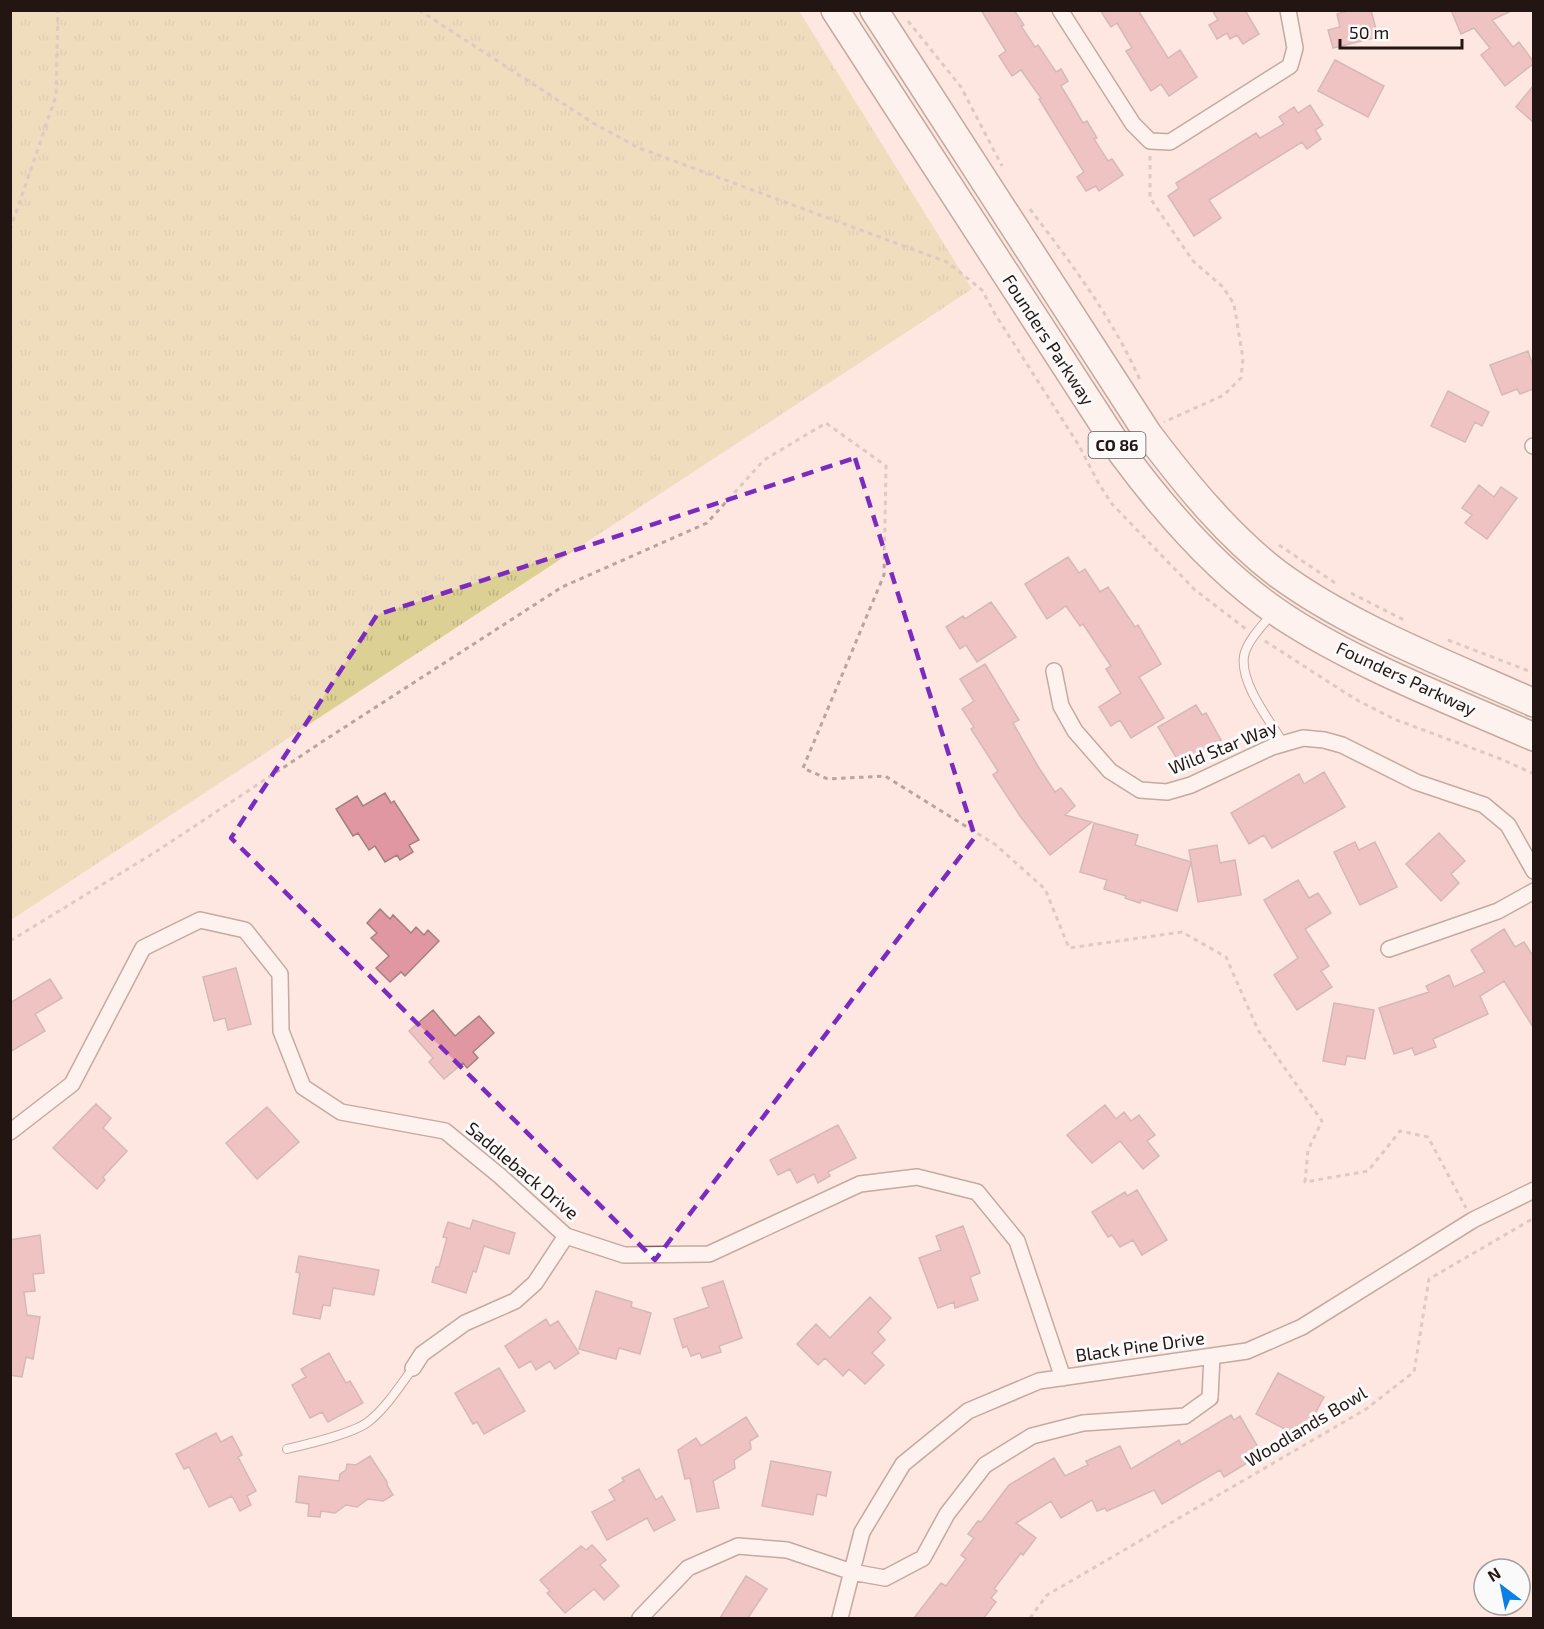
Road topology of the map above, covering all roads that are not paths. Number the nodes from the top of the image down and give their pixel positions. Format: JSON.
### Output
{"nodes":[{"id":1,"x":835,"y":10,"type":"edge"},
{"id":2,"x":874,"y":10,"type":"edge"},
{"id":3,"x":1060,"y":10,"type":"edge"},
{"id":4,"x":1288,"y":10,"type":"edge"},
{"id":5,"x":1274,"y":610,"type":"junction"},
{"id":6,"x":1054,"y":671,"type":"dead end"},
{"id":7,"x":1533,"y":703,"type":"edge"},
{"id":8,"x":1533,"y":737,"type":"edge"},
{"id":9,"x":1284,"y":744,"type":"junction"},
{"id":10,"x":1533,"y":871,"type":"edge"},
{"id":11,"x":1533,"y":891,"type":"edge"},
{"id":12,"x":1389,"y":949,"type":"dead end"},
{"id":13,"x":10,"y":1132,"type":"edge"},
{"id":14,"x":1533,"y":1190,"type":"edge"},
{"id":15,"x":566,"y":1236,"type":"junction"},
{"id":16,"x":1212,"y":1356,"type":"junction"},
{"id":17,"x":413,"y":1368,"type":"joint"},
{"id":18,"x":1063,"y":1378,"type":"junction"},
{"id":19,"x":287,"y":1449,"type":"dead end"},
{"id":20,"x":852,"y":1572,"type":"junction"},
{"id":21,"x":640,"y":1618,"type":"edge"},
{"id":22,"x":840,"y":1618,"type":"edge"}],
"edges":[{"from":1,"to":5,"type":"highway","name":"Founders Parkway","number":"CO 86"},
{"from":2,"to":7,"type":"highway","name":"Founders Parkway","number":"CO 86"},
{"from":3,"to":4,"type":"street"},
{"from":5,"to":8,"type":"highway","name":"Founders Parkway","number":"CO 86"},
{"from":5,"to":9,"type":"lane"},
{"from":6,"to":9,"type":"street","name":"Wild Star Way"},
{"from":9,"to":10,"type":"street","name":"Wild Star Way"},
{"from":11,"to":12,"type":"street"},
{"from":13,"to":15,"type":"street","name":"Saddleback Drive"},
{"from":14,"to":16,"type":"street","name":"Black Pine Drive"},
{"from":15,"to":17,"type":"street"},
{"from":15,"to":18,"type":"street","name":"Saddleback Drive"},
{"from":16,"to":18,"type":"street","name":"Black Pine Drive"},
{"from":16,"to":20,"type":"street"},
{"from":17,"to":19,"type":"lane"},
{"from":18,"to":20,"type":"street","name":"Black Pine Drive"},
{"from":20,"to":21,"type":"street"},
{"from":20,"to":22,"type":"street","name":"Black Pine Drive"}]}
